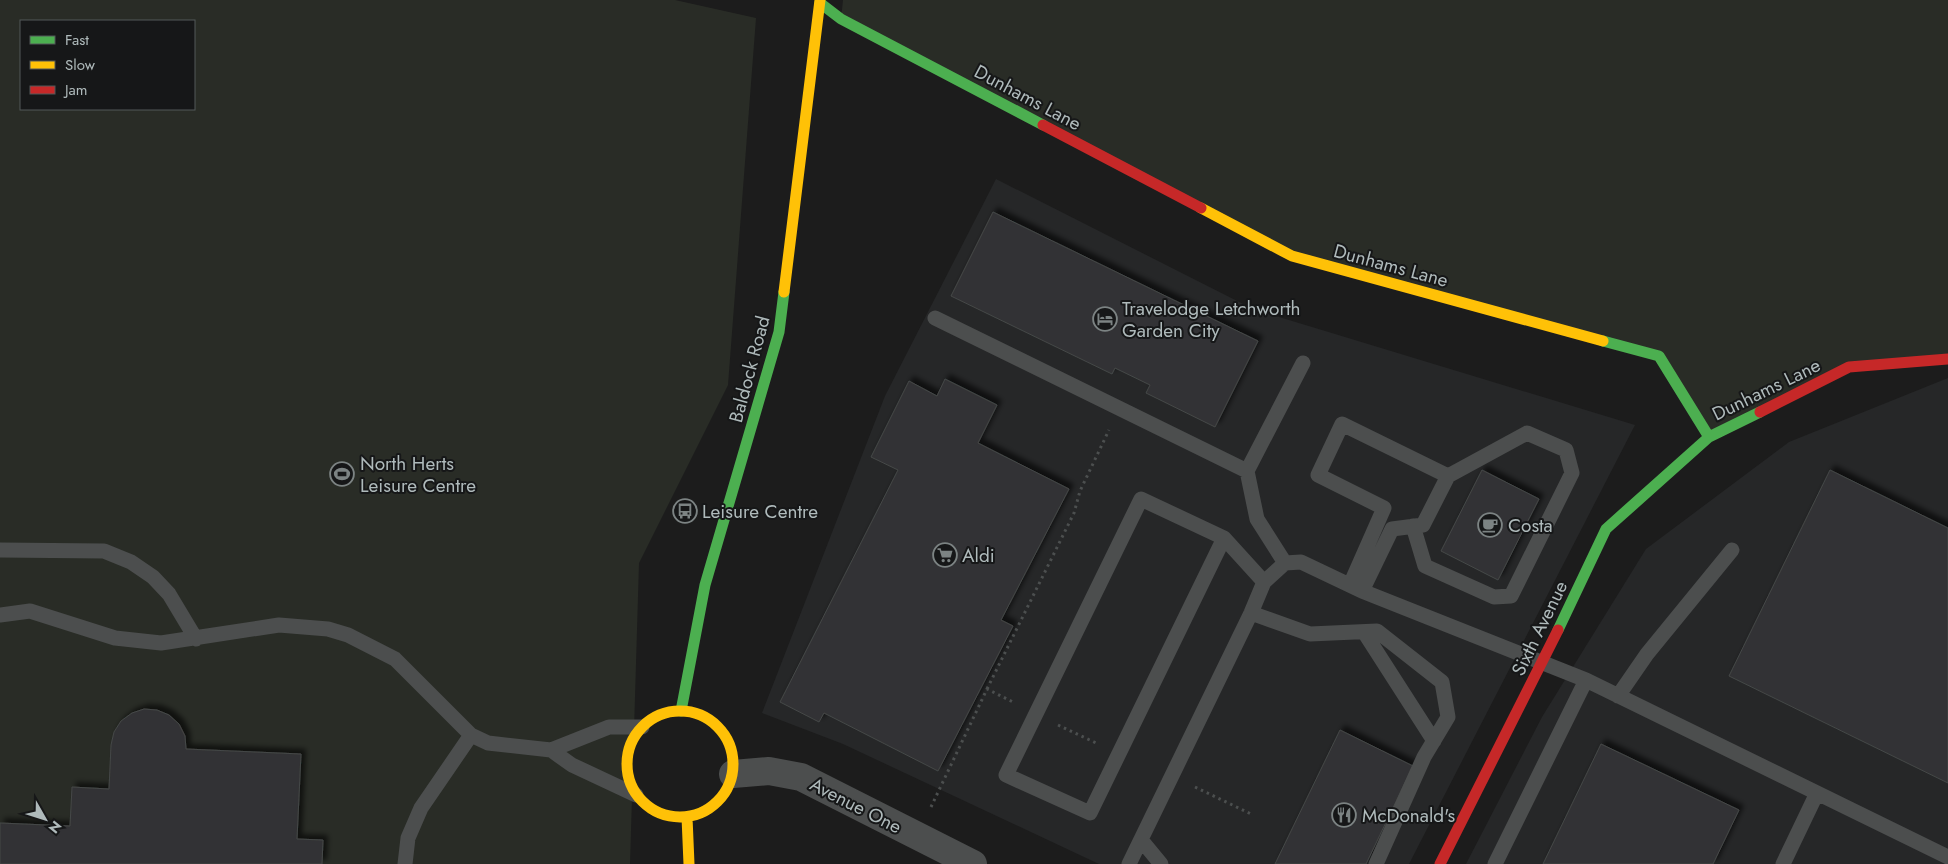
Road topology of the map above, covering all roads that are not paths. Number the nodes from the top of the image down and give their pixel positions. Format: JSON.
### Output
{"nodes":[{"id":1,"x":820,"y":2,"type":"edge"},
{"id":2,"x":935,"y":318,"type":"dead end"},
{"id":3,"x":1948,"y":359,"type":"edge"},
{"id":4,"x":1303,"y":363,"type":"dead end"},
{"id":5,"x":1709,"y":437,"type":"junction"},
{"id":6,"x":1247,"y":471,"type":"junction"},
{"id":7,"x":1448,"y":476,"type":"junction"},
{"id":8,"x":1413,"y":526,"type":"junction"},
{"id":9,"x":1224,"y":538,"type":"junction"},
{"id":10,"x":0,"y":550,"type":"edge"},
{"id":11,"x":1732,"y":550,"type":"dead end"},
{"id":12,"x":1285,"y":563,"type":"junction"},
{"id":13,"x":1264,"y":582,"type":"junction"},
{"id":14,"x":1356,"y":588,"type":"junction"},
{"id":15,"x":1251,"y":613,"type":"junction"},
{"id":16,"x":0,"y":615,"type":"edge"},
{"id":17,"x":1364,"y":632,"type":"junction"},
{"id":18,"x":196,"y":639,"type":"junction"},
{"id":19,"x":1542,"y":663,"type":"junction"},
{"id":20,"x":1586,"y":680,"type":"junction"},
{"id":21,"x":1618,"y":696,"type":"junction"},
{"id":22,"x":681,"y":711,"type":"junction"},
{"id":23,"x":642,"y":727,"type":"junction"},
{"id":24,"x":471,"y":735,"type":"junction"},
{"id":25,"x":1434,"y":741,"type":"junction"},
{"id":26,"x":551,"y":750,"type":"junction"},
{"id":27,"x":732,"y":774,"type":"junction"},
{"id":28,"x":1817,"y":793,"type":"junction"},
{"id":29,"x":636,"y":795,"type":"junction"},
{"id":30,"x":688,"y":817,"type":"junction"},
{"id":31,"x":1142,"y":841,"type":"junction"},
{"id":32,"x":1948,"y":857,"type":"edge"},
{"id":33,"x":405,"y":864,"type":"edge"},
{"id":34,"x":689,"y":864,"type":"edge"},
{"id":35,"x":973,"y":864,"type":"edge"},
{"id":36,"x":1129,"y":864,"type":"edge"},
{"id":37,"x":1162,"y":864,"type":"edge"},
{"id":38,"x":1376,"y":864,"type":"edge"},
{"id":39,"x":1440,"y":864,"type":"edge"},
{"id":40,"x":1495,"y":864,"type":"edge"},
{"id":41,"x":1783,"y":864,"type":"edge"}],
"edges":[{"from":1,"to":5,"type":"street","name":"Dunhams Lane"},
{"from":1,"to":22,"type":"street","name":"Baldock Road"},
{"from":2,"to":6,"type":"lane"},
{"from":3,"to":5,"type":"street","name":"Dunhams Lane"},
{"from":4,"to":6,"type":"lane"},
{"from":5,"to":19,"type":"street","name":"Sixth Avenue"},
{"from":6,"to":12,"type":"lane"},
{"from":7,"to":8,"type":"lane"},
{"from":7,"to":8,"type":"lane"},
{"from":7,"to":14,"type":"lane"},
{"from":8,"to":14,"type":"lane"},
{"from":9,"to":9,"type":"lane"},
{"from":9,"to":13,"type":"lane"},
{"from":10,"to":18,"type":"lane"},
{"from":11,"to":21,"type":"lane"},
{"from":12,"to":13,"type":"lane"},
{"from":12,"to":14,"type":"lane"},
{"from":13,"to":15,"type":"lane"},
{"from":14,"to":19,"type":"lane"},
{"from":15,"to":17,"type":"lane"},
{"from":15,"to":31,"type":"lane"},
{"from":16,"to":18,"type":"lane"},
{"from":17,"to":25,"type":"lane"},
{"from":17,"to":25,"type":"lane"},
{"from":18,"to":24,"type":"lane"},
{"from":19,"to":20,"type":"lane"},
{"from":19,"to":39,"type":"street","name":"Sixth Avenue"},
{"from":20,"to":21,"type":"lane"},
{"from":20,"to":40,"type":"lane"},
{"from":21,"to":28,"type":"lane"},
{"from":22,"to":23,"type":"street"},
{"from":22,"to":27,"type":"street"},
{"from":23,"to":26,"type":"lane"},
{"from":23,"to":29,"type":"street"},
{"from":24,"to":26,"type":"lane"},
{"from":24,"to":33,"type":"lane"},
{"from":25,"to":38,"type":"lane"},
{"from":26,"to":29,"type":"lane"},
{"from":27,"to":30,"type":"street"},
{"from":27,"to":35,"type":"street","name":"Avenue One"},
{"from":28,"to":32,"type":"lane"},
{"from":28,"to":41,"type":"lane"},
{"from":29,"to":30,"type":"street"},
{"from":30,"to":34,"type":"street"},
{"from":31,"to":36,"type":"lane"},
{"from":31,"to":37,"type":"lane"}]}
